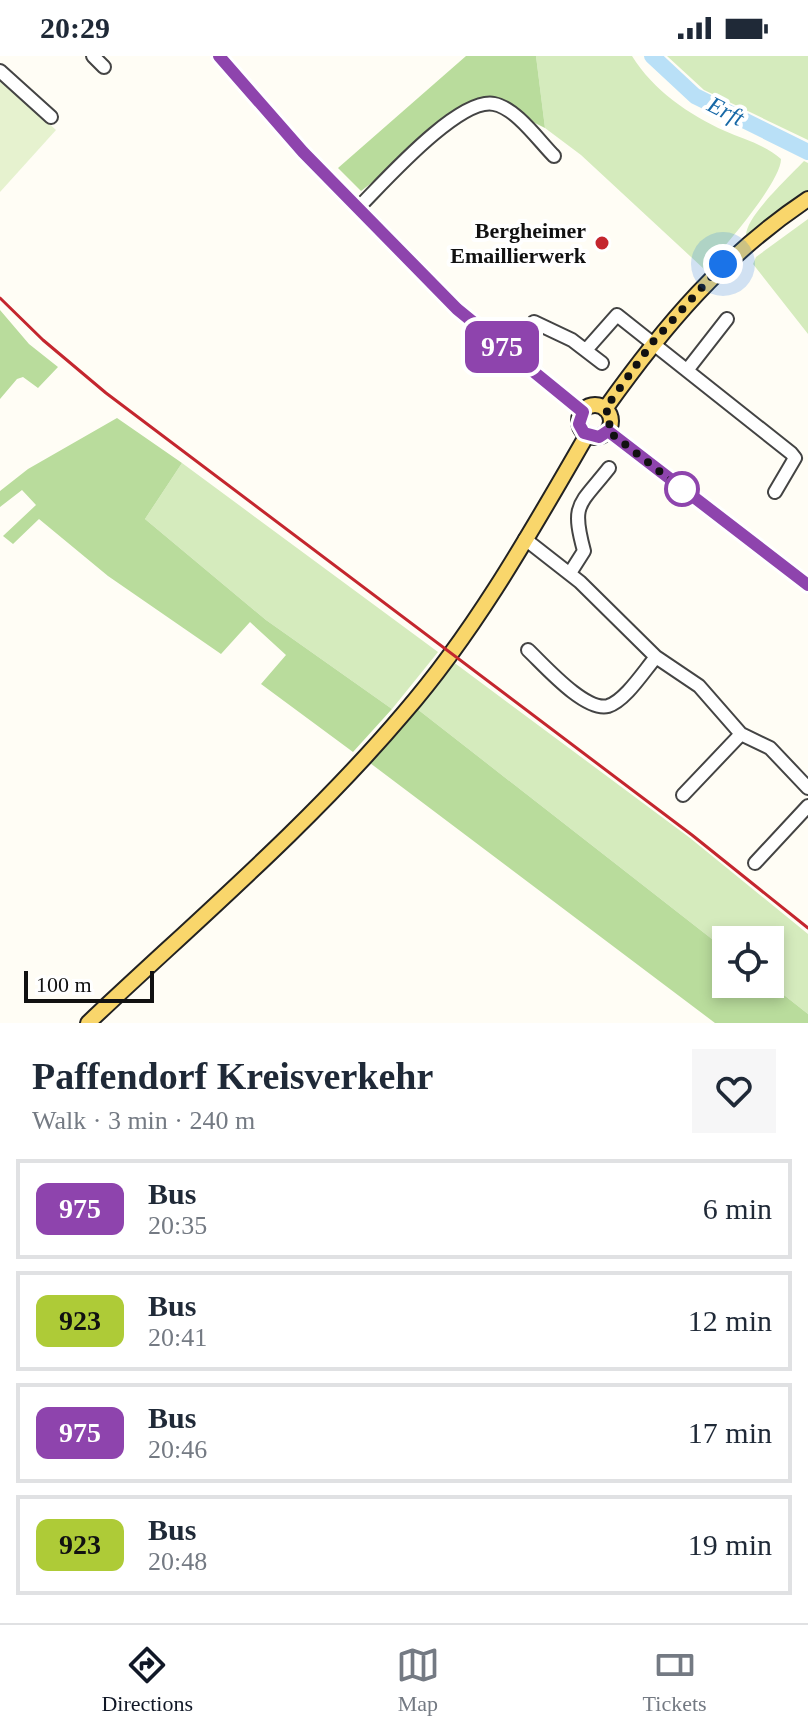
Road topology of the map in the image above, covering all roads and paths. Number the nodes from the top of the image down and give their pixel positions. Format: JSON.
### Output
{"nodes":[{"id":1,"x":93,"y":56,"type":"edge"},
{"id":2,"x":219,"y":56,"type":"edge"},
{"id":3,"x":104,"y":67,"type":"dead end"},
{"id":4,"x":0,"y":71,"type":"edge"},
{"id":5,"x":51,"y":117,"type":"dead end"},
{"id":6,"x":554,"y":156,"type":"dead end"},
{"id":7,"x":808,"y":199,"type":"edge"},
{"id":8,"x":359,"y":207,"type":"junction"},
{"id":9,"x":727,"y":319,"type":"dead end"},
{"id":10,"x":534,"y":322,"type":"dead end"},
{"id":11,"x":652,"y":343,"type":"junction"},
{"id":12,"x":586,"y":350,"type":"junction"},
{"id":13,"x":602,"y":363,"type":"dead end"},
{"id":14,"x":688,"y":369,"type":"junction"},
{"id":15,"x":605,"y":409,"type":"junction"},
{"id":16,"x":583,"y":412,"type":"junction"},
{"id":17,"x":608,"y":431,"type":"junction"},
{"id":18,"x":587,"y":435,"type":"junction"},
{"id":19,"x":609,"y":468,"type":"dead end"},
{"id":20,"x":775,"y":492,"type":"dead end"},
{"id":21,"x":525,"y":539,"type":"junction"},
{"id":22,"x":570,"y":573,"type":"junction"},
{"id":23,"x":808,"y":585,"type":"edge"},
{"id":24,"x":528,"y":650,"type":"dead end"},
{"id":25,"x":656,"y":657,"type":"junction"},
{"id":26,"x":741,"y":734,"type":"junction"},
{"id":27,"x":808,"y":788,"type":"edge"},
{"id":28,"x":683,"y":795,"type":"dead end"},
{"id":29,"x":808,"y":806,"type":"edge"},
{"id":30,"x":755,"y":863,"type":"dead end"},
{"id":31,"x":88,"y":1023,"type":"edge"}],
"edges":[{"from":1,"to":3,"type":"street"},
{"from":2,"to":8,"type":"street"},
{"from":4,"to":5,"type":"street"},
{"from":6,"to":8,"type":"street"},
{"from":7,"to":11,"type":"main road"},
{"from":8,"to":16,"type":"street"},
{"from":9,"to":14,"type":"street"},
{"from":10,"to":12,"type":"street"},
{"from":11,"to":12,"type":"street"},
{"from":11,"to":14,"type":"street"},
{"from":11,"to":15,"type":"main road"},
{"from":12,"to":13,"type":"street"},
{"from":14,"to":20,"type":"street"},
{"from":15,"to":16,"type":"main road"},
{"from":15,"to":17,"type":"main road"},
{"from":16,"to":18,"type":"main road"},
{"from":17,"to":18,"type":"main road"},
{"from":17,"to":23,"type":"street"},
{"from":18,"to":21,"type":"main road"},
{"from":19,"to":22,"type":"street"},
{"from":21,"to":22,"type":"street"},
{"from":21,"to":31,"type":"main road"},
{"from":22,"to":25,"type":"street"},
{"from":24,"to":25,"type":"street"},
{"from":25,"to":26,"type":"street"},
{"from":26,"to":27,"type":"street"},
{"from":26,"to":28,"type":"street"},
{"from":29,"to":30,"type":"street"}]}
